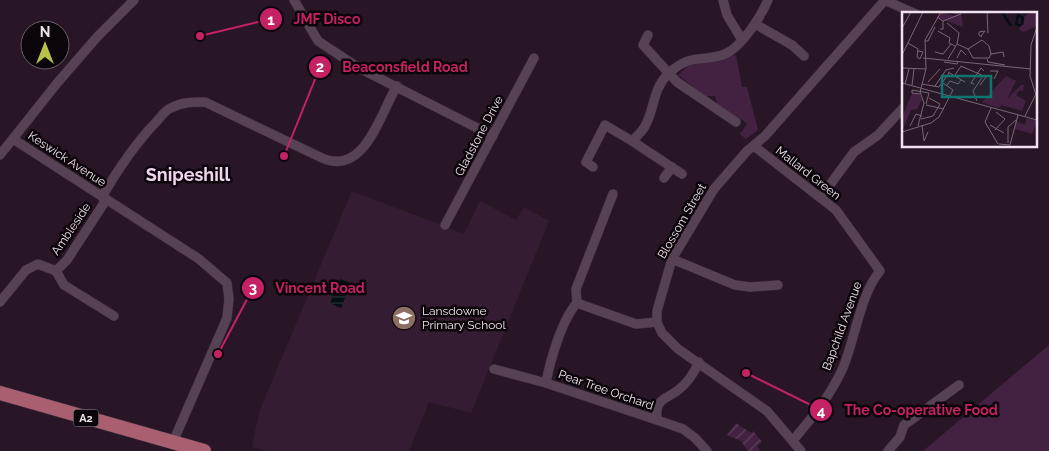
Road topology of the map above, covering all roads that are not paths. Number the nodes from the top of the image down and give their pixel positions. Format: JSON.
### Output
{"nodes":[{"id":1,"x":134,"y":0,"type":"edge"},
{"id":2,"x":294,"y":0,"type":"edge"},
{"id":3,"x":723,"y":0,"type":"edge"},
{"id":4,"x":768,"y":0,"type":"edge"},
{"id":5,"x":885,"y":0,"type":"edge"},
{"id":6,"x":912,"y":12,"type":"edge"},
{"id":7,"x":755,"y":24,"type":"junction"},
{"id":8,"x":648,"y":36,"type":"dead end"},
{"id":9,"x":742,"y":40,"type":"junction"},
{"id":10,"x":804,"y":56,"type":"dead end"},
{"id":11,"x":534,"y":58,"type":"dead end"},
{"id":12,"x":668,"y":74,"type":"junction"},
{"id":13,"x":397,"y":86,"type":"junction"},
{"id":14,"x":902,"y":109,"type":"edge"},
{"id":15,"x":736,"y":122,"type":"dead end"},
{"id":16,"x":493,"y":136,"type":"junction"},
{"id":17,"x":13,"y":139,"type":"junction"},
{"id":18,"x":632,"y":140,"type":"junction"},
{"id":19,"x":754,"y":146,"type":"junction"},
{"id":20,"x":0,"y":156,"type":"edge"},
{"id":21,"x":593,"y":167,"type":"dead end"},
{"id":22,"x":672,"y":167,"type":"junction"},
{"id":23,"x":682,"y":174,"type":"dead end"},
{"id":24,"x":664,"y":178,"type":"dead end"},
{"id":25,"x":613,"y":194,"type":"dead end"},
{"id":26,"x":821,"y":197,"type":"junction"},
{"id":27,"x":104,"y":199,"type":"junction"},
{"id":28,"x":445,"y":225,"type":"dead end"},
{"id":29,"x":672,"y":259,"type":"junction"},
{"id":30,"x":56,"y":271,"type":"junction"},
{"id":31,"x":880,"y":271,"type":"joint"},
{"id":32,"x":778,"y":285,"type":"dead end"},
{"id":33,"x":0,"y":302,"type":"edge"},
{"id":34,"x":577,"y":303,"type":"junction"},
{"id":35,"x":114,"y":316,"type":"dead end"},
{"id":36,"x":657,"y":322,"type":"junction"},
{"id":37,"x":698,"y":362,"type":"junction"},
{"id":38,"x":494,"y":369,"type":"dead end"},
{"id":39,"x":546,"y":383,"type":"junction"},
{"id":40,"x":959,"y":385,"type":"dead end"},
{"id":41,"x":0,"y":393,"type":"edge"},
{"id":42,"x":657,"y":420,"type":"junction"},
{"id":43,"x":794,"y":440,"type":"junction"},
{"id":44,"x":173,"y":442,"type":"junction"},
{"id":45,"x":204,"y":451,"type":"edge"},
{"id":46,"x":706,"y":451,"type":"edge"},
{"id":47,"x":801,"y":451,"type":"edge"},
{"id":48,"x":888,"y":451,"type":"edge"}],
"edges":[{"from":1,"to":17,"type":"street"},
{"from":2,"to":13,"type":"street"},
{"from":3,"to":9,"type":"street"},
{"from":4,"to":7,"type":"street"},
{"from":5,"to":6,"type":"street"},
{"from":5,"to":19,"type":"street","name":"Blossom Street"},
{"from":7,"to":9,"type":"street"},
{"from":7,"to":10,"type":"street"},
{"from":8,"to":12,"type":"street"},
{"from":9,"to":12,"type":"street"},
{"from":11,"to":16,"type":"street","name":"Gladstone Drive"},
{"from":12,"to":15,"type":"street"},
{"from":12,"to":18,"type":"street"},
{"from":13,"to":16,"type":"street"},
{"from":13,"to":27,"type":"street","name":"Ambleside"},
{"from":14,"to":26,"type":"street"},
{"from":16,"to":28,"type":"street","name":"Gladstone Drive"},
{"from":17,"to":20,"type":"street"},
{"from":17,"to":27,"type":"street","name":"Keswick Avenue"},
{"from":18,"to":21,"type":"street"},
{"from":18,"to":22,"type":"street"},
{"from":19,"to":26,"type":"street","name":"Mallard Green"},
{"from":19,"to":29,"type":"street","name":"Blossom Street"},
{"from":22,"to":23,"type":"street"},
{"from":22,"to":24,"type":"street"},
{"from":25,"to":34,"type":"street"},
{"from":26,"to":31,"type":"street","name":"Mallard Green"},
{"from":27,"to":30,"type":"street","name":"Ambleside"},
{"from":27,"to":44,"type":"street","name":"Keswick Avenue"},
{"from":29,"to":32,"type":"street"},
{"from":29,"to":36,"type":"street","name":"Blossom Street"},
{"from":30,"to":33,"type":"street","name":"Ambleside"},
{"from":30,"to":35,"type":"street","name":"Ambleside"},
{"from":31,"to":43,"type":"street","name":"Bapchild Avenue"},
{"from":34,"to":36,"type":"street"},
{"from":34,"to":39,"type":"street","name":"Pear Tree Orchard"},
{"from":36,"to":37,"type":"street"},
{"from":37,"to":42,"type":"street","name":"Pear Tree Orchard"},
{"from":37,"to":43,"type":"street"},
{"from":38,"to":39,"type":"street","name":"Pear Tree Orchard"},
{"from":39,"to":42,"type":"street","name":"Pear Tree Orchard"},
{"from":40,"to":48,"type":"street"},
{"from":41,"to":44,"type":"main road","number":"A2"},
{"from":42,"to":46,"type":"street","name":"Pear Tree Orchard"},
{"from":43,"to":47,"type":"street"},
{"from":44,"to":45,"type":"main road","number":"A2"}]}
